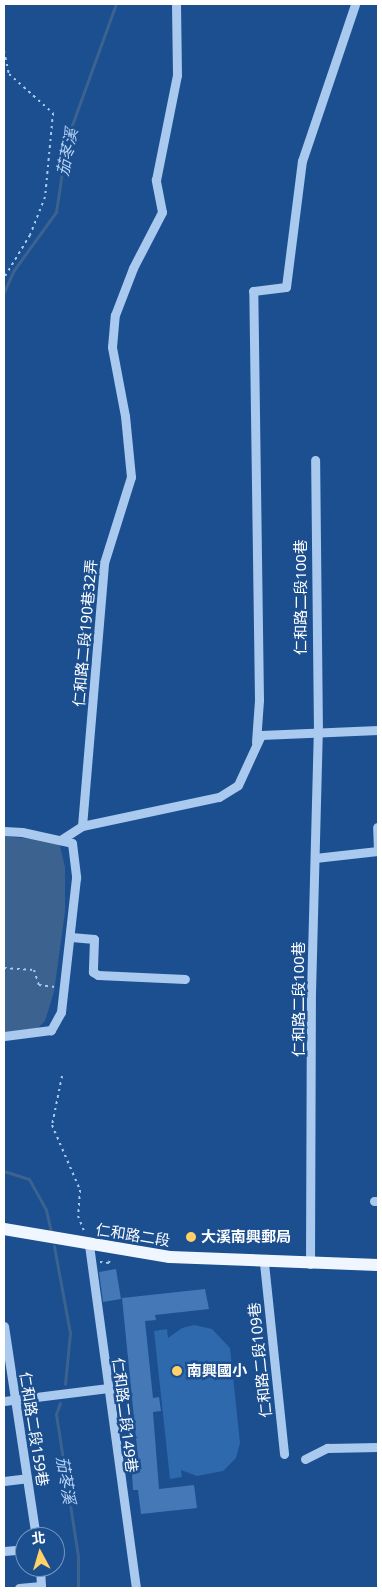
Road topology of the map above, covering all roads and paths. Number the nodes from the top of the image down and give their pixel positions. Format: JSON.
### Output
{"nodes":[{"id":1,"x":176,"y":4,"type":"edge"},
{"id":2,"x":355,"y":4,"type":"edge"},
{"id":3,"x":4,"y":52,"type":"edge"},
{"id":4,"x":4,"y":278,"type":"edge"},
{"id":5,"x":315,"y":460,"type":"dead end"},
{"id":6,"x":378,"y":730,"type":"edge"},
{"id":7,"x":318,"y":734,"type":"junction"},
{"id":8,"x":256,"y":742,"type":"junction"},
{"id":9,"x":82,"y":826,"type":"junction"},
{"id":10,"x":377,"y":827,"type":"edge"},
{"id":11,"x":4,"y":831,"type":"edge"},
{"id":12,"x":62,"y":839,"type":"junction"},
{"id":13,"x":315,"y":858,"type":"junction"},
{"id":14,"x":71,"y":936,"type":"junction"},
{"id":15,"x":4,"y":968,"type":"edge"},
{"id":16,"x":185,"y":979,"type":"dead end"},
{"id":17,"x":62,"y":988,"type":"junction"},
{"id":18,"x":4,"y":1036,"type":"edge"},
{"id":19,"x":62,"y":1076,"type":"dead end"},
{"id":20,"x":75,"y":1218,"type":"dead end"},
{"id":21,"x":79,"y":1219,"type":"junction"},
{"id":22,"x":4,"y":1229,"type":"edge"},
{"id":23,"x":89,"y":1245,"type":"junction"},
{"id":24,"x":98,"y":1261,"type":"dead end"},
{"id":25,"x":109,"y":1263,"type":"dead end"},
{"id":26,"x":264,"y":1263,"type":"junction"},
{"id":27,"x":310,"y":1264,"type":"junction"},
{"id":28,"x":378,"y":1265,"type":"edge"},
{"id":29,"x":4,"y":1326,"type":"edge"},
{"id":30,"x":108,"y":1388,"type":"junction"},
{"id":31,"x":15,"y":1399,"type":"junction"},
{"id":32,"x":4,"y":1401,"type":"edge"},
{"id":33,"x":378,"y":1447,"type":"edge"},
{"id":34,"x":284,"y":1454,"type":"dead end"},
{"id":35,"x":305,"y":1459,"type":"dead end"},
{"id":36,"x":27,"y":1478,"type":"junction"},
{"id":37,"x":4,"y":1481,"type":"edge"},
{"id":38,"x":34,"y":1527,"type":"edge"},
{"id":39,"x":41,"y":1587,"type":"edge"},
{"id":40,"x":19,"y":1588,"type":"edge"},
{"id":41,"x":136,"y":1588,"type":"edge"}],
"edges":[{"from":1,"to":9,"type":"street","name":"仁和路二段190巷32弄"},
{"from":2,"to":8,"type":"street"},
{"from":3,"to":4,"type":"path"},
{"from":5,"to":7,"type":"street","name":"仁和路二段100巷"},
{"from":6,"to":7,"type":"street"},
{"from":7,"to":8,"type":"street"},
{"from":7,"to":13,"type":"street","name":"仁和路二段100巷"},
{"from":8,"to":9,"type":"street"},
{"from":9,"to":12,"type":"street"},
{"from":10,"to":13,"type":"street"},
{"from":11,"to":12,"type":"street"},
{"from":12,"to":14,"type":"street"},
{"from":13,"to":27,"type":"street","name":"仁和路二段100巷"},
{"from":14,"to":16,"type":"street"},
{"from":14,"to":17,"type":"street"},
{"from":15,"to":17,"type":"path"},
{"from":17,"to":18,"type":"street"},
{"from":19,"to":21,"type":"path"},
{"from":20,"to":21,"type":"path"},
{"from":21,"to":23,"type":"path"},
{"from":22,"to":23,"type":"main road","name":"仁和路二段"},
{"from":23,"to":26,"type":"main road","name":"仁和路二段"},
{"from":23,"to":30,"type":"street","name":"仁和路二段149巷"},
{"from":24,"to":25,"type":"path"},
{"from":26,"to":27,"type":"main road","name":"仁和路二段"},
{"from":26,"to":34,"type":"street","name":"仁和路二段109巷"},
{"from":27,"to":28,"type":"main road","name":"仁和路二段"},
{"from":29,"to":31,"type":"street","name":"仁和路二段159巷"},
{"from":30,"to":31,"type":"street"},
{"from":30,"to":41,"type":"street","name":"仁和路二段149巷"},
{"from":31,"to":32,"type":"street"},
{"from":31,"to":36,"type":"street","name":"仁和路二段159巷"},
{"from":33,"to":35,"type":"street"},
{"from":36,"to":37,"type":"street"},
{"from":36,"to":38,"type":"street","name":"仁和路二段159巷"},
{"from":39,"to":40,"type":"street"}]}
